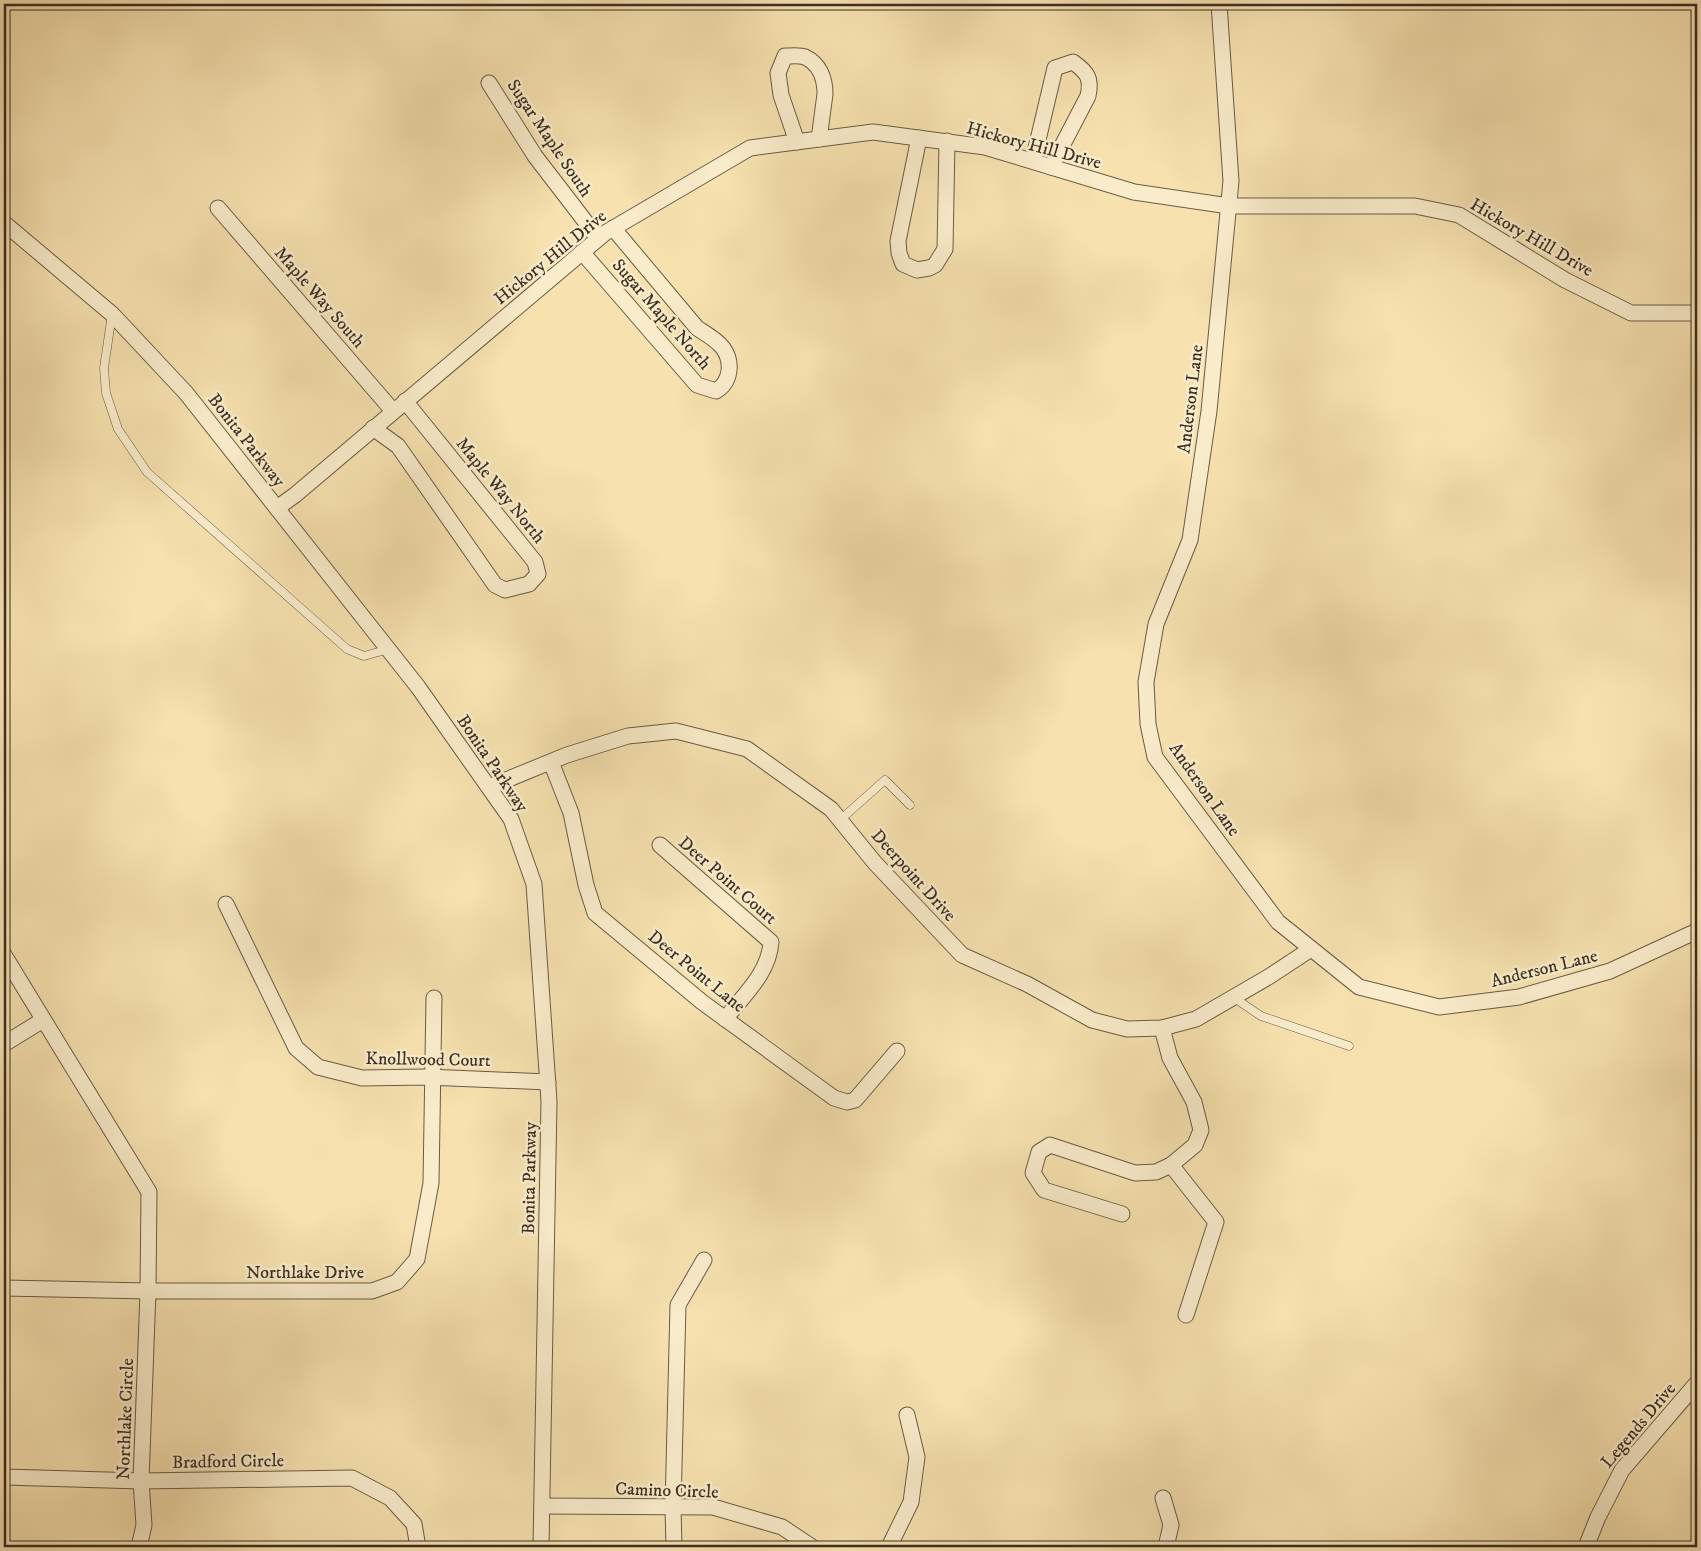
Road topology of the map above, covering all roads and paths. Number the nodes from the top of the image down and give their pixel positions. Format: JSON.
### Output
{"nodes":[{"id":1,"x":1219,"y":4,"type":"edge"},
{"id":2,"x":489,"y":83,"type":"dead end"},
{"id":3,"x":919,"y":138,"type":"junction"},
{"id":4,"x":819,"y":139,"type":"junction"},
{"id":5,"x":947,"y":141,"type":"junction"},
{"id":6,"x":797,"y":142,"type":"junction"},
{"id":7,"x":1033,"y":162,"type":"junction"},
{"id":8,"x":1050,"y":167,"type":"junction"},
{"id":9,"x":1229,"y":206,"type":"junction"},
{"id":10,"x":218,"y":208,"type":"dead end"},
{"id":11,"x":4,"y":223,"type":"edge"},
{"id":12,"x":613,"y":228,"type":"junction"},
{"id":13,"x":598,"y":238,"type":"junction"},
{"id":14,"x":582,"y":252,"type":"junction"},
{"id":15,"x":1697,"y":313,"type":"edge"},
{"id":16,"x":112,"y":314,"type":"junction"},
{"id":17,"x":405,"y":400,"type":"junction"},
{"id":18,"x":393,"y":411,"type":"junction"},
{"id":19,"x":373,"y":428,"type":"junction"},
{"id":20,"x":277,"y":508,"type":"junction"},
{"id":21,"x":388,"y":649,"type":"junction"},
{"id":22,"x":551,"y":762,"type":"junction"},
{"id":23,"x":489,"y":787,"type":"junction"},
{"id":24,"x":910,"y":805,"type":"dead end"},
{"id":25,"x":840,"y":820,"type":"junction"},
{"id":26,"x":660,"y":845,"type":"dead end"},
{"id":27,"x":226,"y":904,"type":"dead end"},
{"id":28,"x":1697,"y":931,"type":"edge"},
{"id":29,"x":1311,"y":949,"type":"junction"},
{"id":30,"x":4,"y":955,"type":"edge"},
{"id":31,"x":1233,"y":997,"type":"junction"},
{"id":32,"x":434,"y":998,"type":"dead end"},
{"id":33,"x":725,"y":1019,"type":"junction"},
{"id":34,"x":43,"y":1020,"type":"junction"},
{"id":35,"x":1162,"y":1028,"type":"junction"},
{"id":36,"x":4,"y":1044,"type":"edge"},
{"id":37,"x":1349,"y":1046,"type":"dead end"},
{"id":38,"x":897,"y":1051,"type":"dead end"},
{"id":39,"x":432,"y":1077,"type":"junction"},
{"id":40,"x":548,"y":1082,"type":"junction"},
{"id":41,"x":1171,"y":1165,"type":"junction"},
{"id":42,"x":1122,"y":1214,"type":"dead end"},
{"id":43,"x":704,"y":1260,"type":"dead end"},
{"id":44,"x":4,"y":1288,"type":"edge"},
{"id":45,"x":148,"y":1292,"type":"junction"},
{"id":46,"x":1186,"y":1315,"type":"dead end"},
{"id":47,"x":1697,"y":1384,"type":"edge"},
{"id":48,"x":907,"y":1415,"type":"dead end"},
{"id":49,"x":4,"y":1477,"type":"edge"},
{"id":50,"x":141,"y":1481,"type":"junction"},
{"id":51,"x":1163,"y":1498,"type":"dead end"},
{"id":52,"x":542,"y":1506,"type":"junction"},
{"id":53,"x":673,"y":1507,"type":"junction"},
{"id":54,"x":138,"y":1547,"type":"edge"},
{"id":55,"x":418,"y":1547,"type":"edge"},
{"id":56,"x":541,"y":1547,"type":"edge"},
{"id":57,"x":674,"y":1547,"type":"edge"},
{"id":58,"x":812,"y":1547,"type":"edge"},
{"id":59,"x":889,"y":1547,"type":"edge"},
{"id":60,"x":1166,"y":1547,"type":"edge"},
{"id":61,"x":1586,"y":1547,"type":"edge"}],
"edges":[{"from":1,"to":9,"type":"street","name":"Anderson Lane"},
{"from":2,"to":13,"type":"street","name":"Sugar Maple South"},
{"from":3,"to":4,"type":"street","name":"Hickory Hill Drive"},
{"from":3,"to":5,"type":"street","name":"Hickory Hill Drive"},
{"from":3,"to":5,"type":"street"},
{"from":4,"to":6,"type":"street","name":"Hickory Hill Drive"},
{"from":4,"to":6,"type":"street"},
{"from":5,"to":7,"type":"street","name":"Hickory Hill Drive"},
{"from":6,"to":12,"type":"street","name":"Hickory Hill Drive"},
{"from":7,"to":8,"type":"street","name":"Hickory Hill Drive"},
{"from":7,"to":8,"type":"street"},
{"from":8,"to":9,"type":"street","name":"Hickory Hill Drive"},
{"from":9,"to":15,"type":"street","name":"Hickory Hill Drive"},
{"from":9,"to":29,"type":"street","name":"Anderson Lane"},
{"from":10,"to":18,"type":"street","name":"Maple Way South"},
{"from":11,"to":16,"type":"street","name":"Bonita Parkway"},
{"from":12,"to":13,"type":"street","name":"Hickory Hill Drive"},
{"from":12,"to":14,"type":"street","name":"Sugar Maple North"},
{"from":13,"to":14,"type":"street","name":"Hickory Hill Drive"},
{"from":14,"to":17,"type":"street","name":"Hickory Hill Drive"},
{"from":16,"to":20,"type":"street","name":"Bonita Parkway"},
{"from":16,"to":21,"type":"lane"},
{"from":17,"to":18,"type":"street","name":"Hickory Hill Drive"},
{"from":17,"to":19,"type":"street","name":"Maple Way North"},
{"from":18,"to":19,"type":"street","name":"Hickory Hill Drive"},
{"from":19,"to":20,"type":"street","name":"Hickory Hill Drive"},
{"from":20,"to":21,"type":"street","name":"Bonita Parkway"},
{"from":21,"to":23,"type":"street","name":"Bonita Parkway"},
{"from":22,"to":23,"type":"street","name":"Deerpoint Drive"},
{"from":22,"to":25,"type":"street","name":"Deerpoint Drive"},
{"from":22,"to":33,"type":"street","name":"Deer Point Lane"},
{"from":23,"to":40,"type":"street","name":"Bonita Parkway"},
{"from":24,"to":25,"type":"lane"},
{"from":25,"to":35,"type":"street","name":"Deerpoint Drive"},
{"from":26,"to":33,"type":"street","name":"Deer Point Court"},
{"from":27,"to":39,"type":"street","name":"Knollwood Court"},
{"from":28,"to":29,"type":"street","name":"Anderson Lane"},
{"from":29,"to":31,"type":"street","name":"Deerpoint Drive"},
{"from":30,"to":34,"type":"street"},
{"from":31,"to":35,"type":"street","name":"Deerpoint Drive"},
{"from":31,"to":37,"type":"lane"},
{"from":32,"to":39,"type":"street","name":"Northlake Drive"},
{"from":33,"to":38,"type":"street","name":"Deer Point Lane"},
{"from":34,"to":36,"type":"street"},
{"from":34,"to":45,"type":"street"},
{"from":35,"to":41,"type":"street"},
{"from":39,"to":40,"type":"street","name":"Knollwood Court"},
{"from":39,"to":45,"type":"street","name":"Northlake Drive"},
{"from":40,"to":52,"type":"street","name":"Bonita Parkway"},
{"from":41,"to":42,"type":"street"},
{"from":41,"to":46,"type":"street"},
{"from":43,"to":53,"type":"street"},
{"from":44,"to":45,"type":"street","name":"Northlake Drive"},
{"from":45,"to":50,"type":"street","name":"Northlake Circle"},
{"from":47,"to":61,"type":"street","name":"Legends Drive"},
{"from":48,"to":59,"type":"street"},
{"from":49,"to":50,"type":"street","name":"Bradford Circle"},
{"from":50,"to":54,"type":"street","name":"Northlake Circle"},
{"from":50,"to":55,"type":"street","name":"Bradford Circle"},
{"from":51,"to":60,"type":"street"},
{"from":52,"to":53,"type":"street","name":"Camino Circle"},
{"from":52,"to":56,"type":"street","name":"Bonita Parkway"},
{"from":53,"to":57,"type":"street"},
{"from":53,"to":58,"type":"street","name":"Camino Circle"}]}
